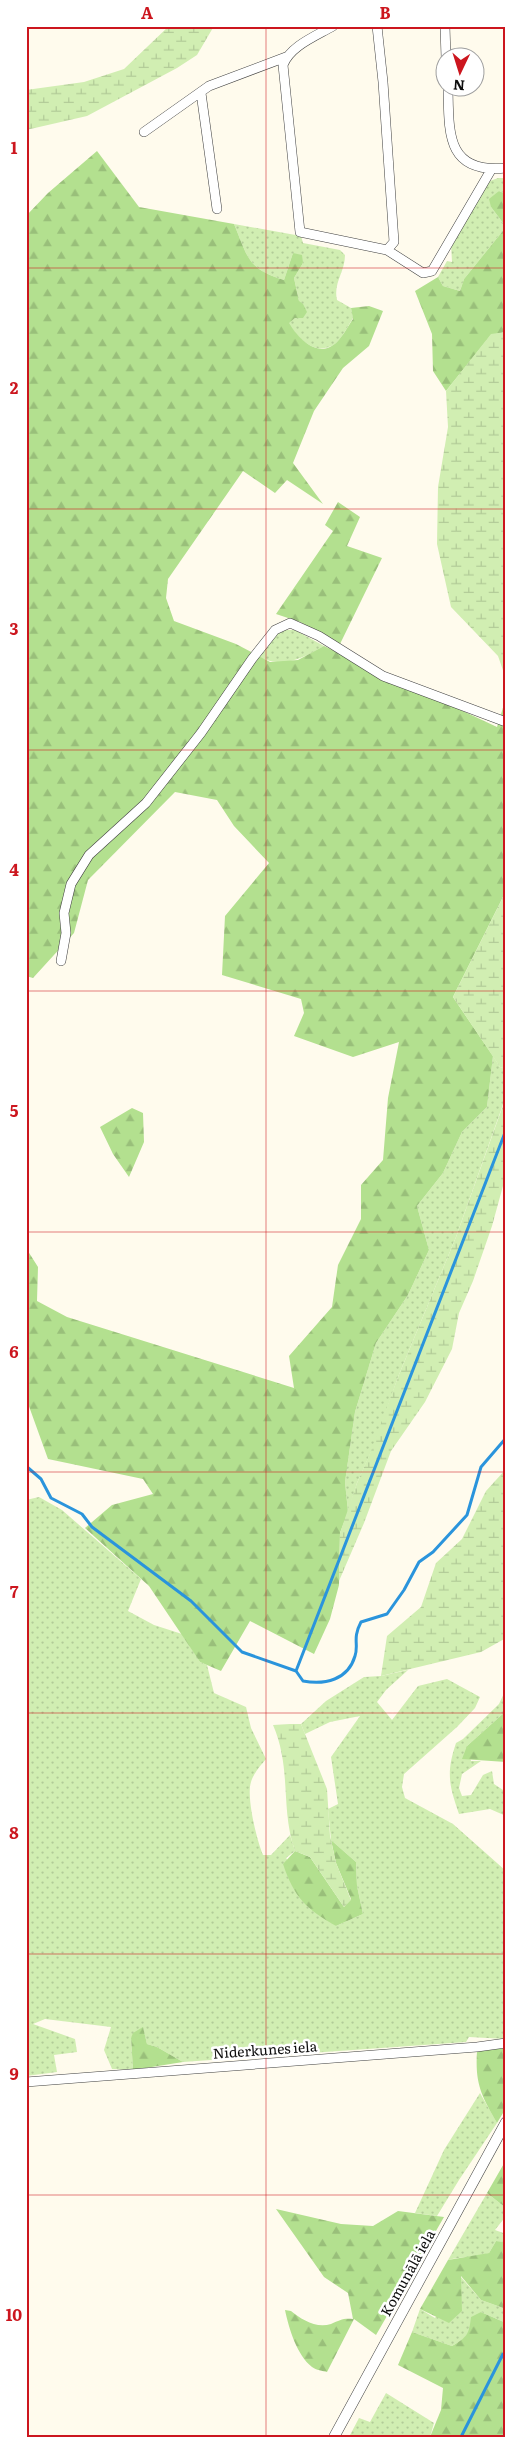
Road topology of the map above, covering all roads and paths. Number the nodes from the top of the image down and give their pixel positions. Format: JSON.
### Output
{"nodes":[{"id":1,"x":333,"y":26,"type":"edge"},
{"id":2,"x":377,"y":26,"type":"edge"},
{"id":3,"x":445,"y":26,"type":"edge"},
{"id":4,"x":446,"y":48,"type":"edge"},
{"id":5,"x":286,"y":57,"type":"junction"},
{"id":6,"x":201,"y":93,"type":"junction"},
{"id":7,"x":448,"y":98,"type":"edge"},
{"id":8,"x":144,"y":132,"type":"dead end"},
{"id":9,"x":506,"y":168,"type":"edge"},
{"id":10,"x":491,"y":170,"type":"junction"},
{"id":11,"x":217,"y":209,"type":"dead end"},
{"id":12,"x":387,"y":250,"type":"junction"},
{"id":13,"x":506,"y":722,"type":"edge"},
{"id":14,"x":61,"y":961,"type":"dead end"},
{"id":15,"x":506,"y":2043,"type":"edge"},
{"id":16,"x":26,"y":2082,"type":"edge"},
{"id":17,"x":506,"y":2122,"type":"edge"},
{"id":18,"x":334,"y":2437,"type":"edge"}],
"edges":[{"from":1,"to":5,"type":"street"},
{"from":2,"to":12,"type":"street"},
{"from":3,"to":4,"type":"street"},
{"from":5,"to":6,"type":"street"},
{"from":5,"to":12,"type":"street"},
{"from":6,"to":8,"type":"street"},
{"from":6,"to":11,"type":"street"},
{"from":7,"to":10,"type":"street"},
{"from":9,"to":10,"type":"street"},
{"from":10,"to":12,"type":"street"},
{"from":13,"to":14,"type":"street"},
{"from":15,"to":16,"type":"street","name":"Niderkunes iela"},
{"from":17,"to":18,"type":"street","name":"Komunālā iela"}]}
